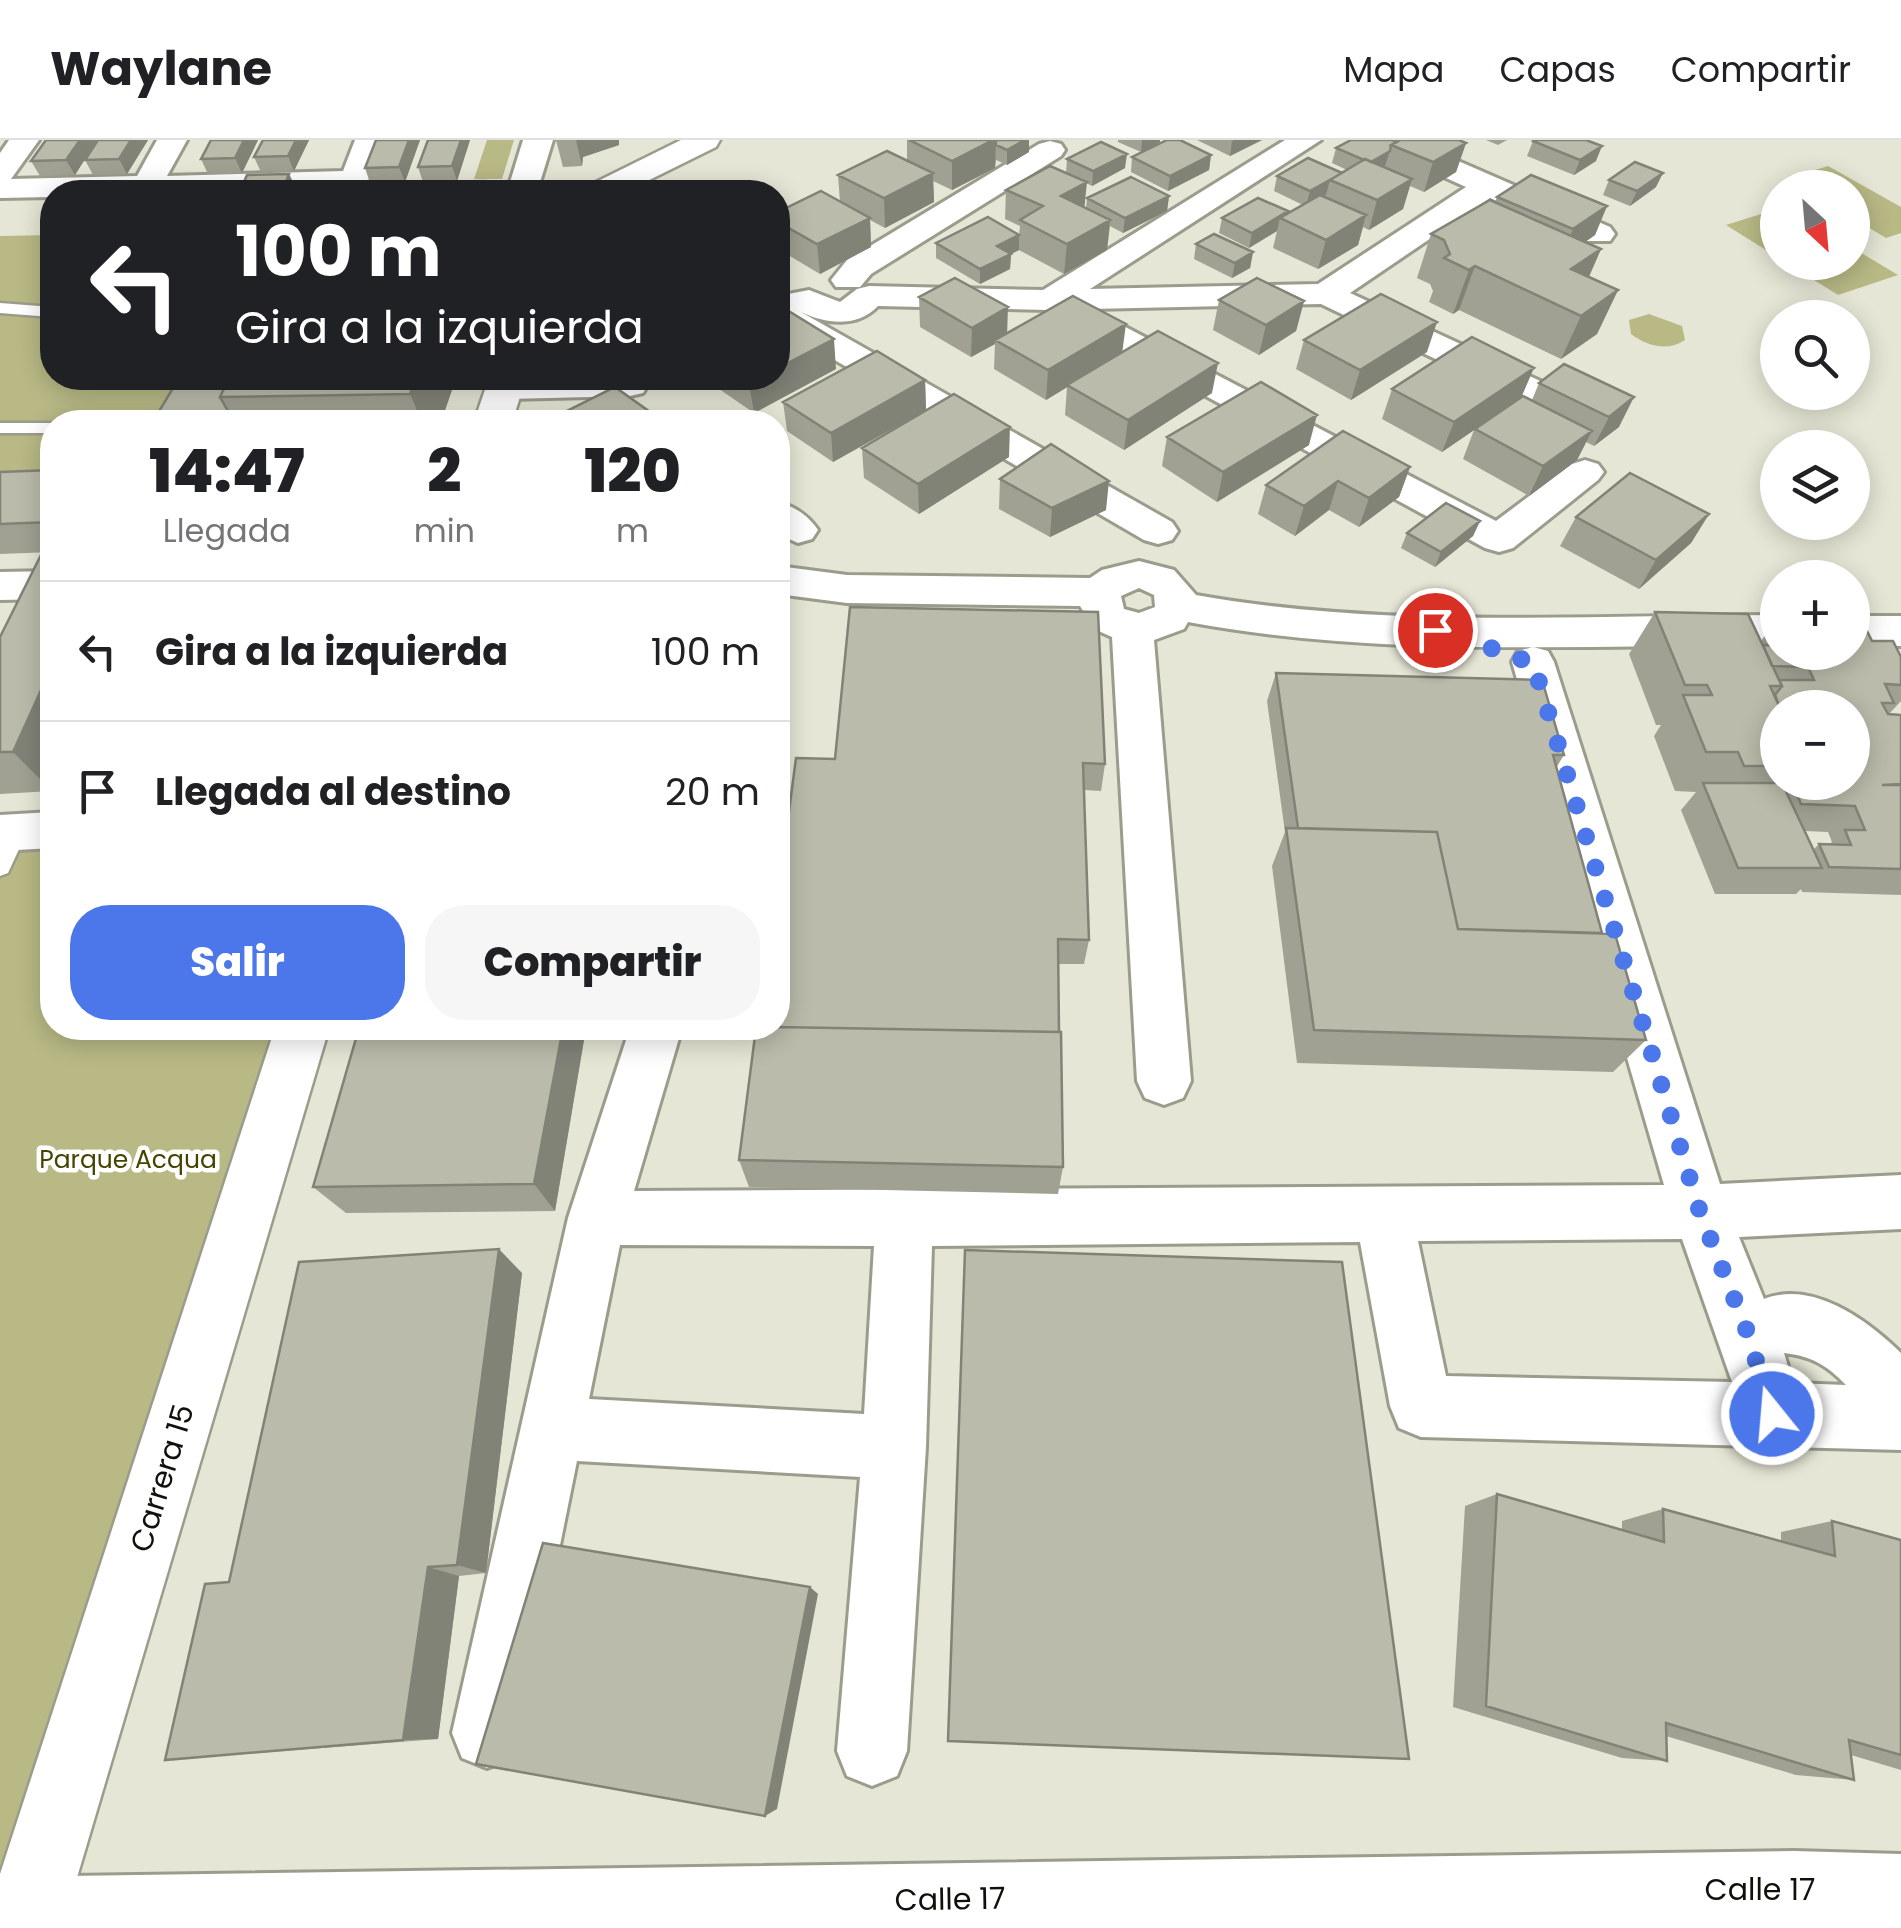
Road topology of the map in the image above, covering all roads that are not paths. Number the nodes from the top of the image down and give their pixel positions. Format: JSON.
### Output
{"nodes":[{"id":1,"x":24,"y":140,"type":"edge"},
{"id":2,"x":172,"y":140,"type":"edge"},
{"id":3,"x":370,"y":140,"type":"edge"},
{"id":4,"x":538,"y":140,"type":"edge"},
{"id":5,"x":705,"y":140,"type":"edge"},
{"id":6,"x":1306,"y":140,"type":"edge"},
{"id":7,"x":1384,"y":140,"type":"edge"},
{"id":8,"x":1050,"y":150,"type":"dead end"},
{"id":9,"x":0,"y":174,"type":"edge"},
{"id":10,"x":149,"y":180,"type":"edge"},
{"id":11,"x":355,"y":180,"type":"edge"},
{"id":12,"x":526,"y":180,"type":"edge"},
{"id":13,"x":625,"y":180,"type":"edge"},
{"id":14,"x":1487,"y":186,"type":"junction"},
{"id":15,"x":40,"y":188,"type":"edge"},
{"id":16,"x":0,"y":189,"type":"edge"},
{"id":17,"x":1599,"y":234,"type":"edge"},
{"id":18,"x":859,"y":288,"type":"junction"},
{"id":19,"x":1326,"y":294,"type":"junction"},
{"id":20,"x":1049,"y":300,"type":"junction"},
{"id":21,"x":790,"y":306,"type":"edge"},
{"id":22,"x":790,"y":307,"type":"edge"},
{"id":23,"x":6,"y":309,"type":"edge"},
{"id":24,"x":40,"y":311,"type":"edge"},
{"id":25,"x":0,"y":326,"type":"edge"},
{"id":26,"x":634,"y":392,"type":"edge"},
{"id":27,"x":1536,"y":393,"type":"edge"},
{"id":28,"x":502,"y":396,"type":"edge"},
{"id":29,"x":0,"y":428,"type":"edge"},
{"id":30,"x":40,"y":428,"type":"edge"},
{"id":31,"x":1586,"y":472,"type":"dead end"},
{"id":32,"x":1158,"y":531,"type":"dead end"},
{"id":33,"x":790,"y":582,"type":"edge"},
{"id":34,"x":40,"y":585,"type":"edge"},
{"id":35,"x":0,"y":586,"type":"edge"},
{"id":36,"x":847,"y":589,"type":"junction"},
{"id":37,"x":1100,"y":592,"type":"junction"},
{"id":38,"x":790,"y":602,"type":"edge"},
{"id":39,"x":1176,"y":606,"type":"junction"},
{"id":40,"x":1132,"y":627,"type":"junction"},
{"id":41,"x":1760,"y":631,"type":"edge"},
{"id":42,"x":1548,"y":645,"type":"junction"},
{"id":43,"x":298,"y":1040,"type":"edge"},
{"id":44,"x":652,"y":1040,"type":"edge"},
{"id":45,"x":1164,"y":1081,"type":"dead end"},
{"id":46,"x":1901,"y":1202,"type":"edge"},
{"id":47,"x":1700,"y":1212,"type":"junction"},
{"id":48,"x":1382,"y":1213,"type":"junction"},
{"id":49,"x":597,"y":1218,"type":"junction"},
{"id":50,"x":904,"y":1219,"type":"junction"},
{"id":51,"x":1748,"y":1334,"type":"junction"},
{"id":52,"x":1772,"y":1414,"type":"junction"},
{"id":53,"x":1900,"y":1418,"type":"edge"},
{"id":54,"x":553,"y":1428,"type":"junction"},
{"id":55,"x":894,"y":1448,"type":"junction"},
{"id":56,"x":488,"y":1733,"type":"edge"},
{"id":57,"x":872,"y":1750,"type":"dead end"},
{"id":58,"x":1901,"y":1891,"type":"edge"},
{"id":59,"x":1800,"y":1908,"type":"edge"},
{"id":60,"x":16,"y":1919,"type":"edge"}],
"edges":[{"from":1,"to":9,"type":"street"},
{"from":2,"to":10,"type":"street"},
{"from":3,"to":11,"type":"street"},
{"from":4,"to":12,"type":"street"},
{"from":5,"to":13,"type":"street"},
{"from":6,"to":20,"type":"street"},
{"from":7,"to":14,"type":"street"},
{"from":8,"to":18,"type":"street"},
{"from":14,"to":17,"type":"street"},
{"from":14,"to":19,"type":"street"},
{"from":15,"to":16,"type":"street"},
{"from":18,"to":20,"type":"street"},
{"from":18,"to":21,"type":"street"},
{"from":19,"to":20,"type":"street"},
{"from":19,"to":27,"type":"street"},
{"from":20,"to":31,"type":"street"},
{"from":22,"to":32,"type":"street"},
{"from":23,"to":24,"type":"lane"},
{"from":23,"to":25,"type":"lane"},
{"from":26,"to":28,"type":"street"},
{"from":29,"to":30,"type":"lane"},
{"from":33,"to":36,"type":"street"},
{"from":34,"to":35,"type":"street"},
{"from":36,"to":37,"type":"street"},
{"from":36,"to":38,"type":"street"},
{"from":37,"to":39,"type":"street"},
{"from":37,"to":40,"type":"street"},
{"from":39,"to":40,"type":"street"},
{"from":39,"to":42,"type":"street"},
{"from":40,"to":45,"type":"street"},
{"from":41,"to":42,"type":"street"},
{"from":42,"to":47,"type":"street"},
{"from":43,"to":60,"type":"street","name":"Carrera 15"},
{"from":44,"to":49,"type":"street"},
{"from":46,"to":47,"type":"street"},
{"from":47,"to":48,"type":"street"},
{"from":47,"to":51,"type":"street"},
{"from":48,"to":50,"type":"street"},
{"from":48,"to":52,"type":"street"},
{"from":49,"to":50,"type":"street"},
{"from":49,"to":54,"type":"street"},
{"from":50,"to":55,"type":"street"},
{"from":51,"to":52,"type":"street"},
{"from":51,"to":53,"type":"street"},
{"from":52,"to":53,"type":"street"},
{"from":54,"to":55,"type":"street"},
{"from":54,"to":56,"type":"street"},
{"from":55,"to":57,"type":"street"},
{"from":58,"to":59,"type":"street","name":"Calle 17"},
{"from":59,"to":60,"type":"street","name":"Calle 17"}]}
